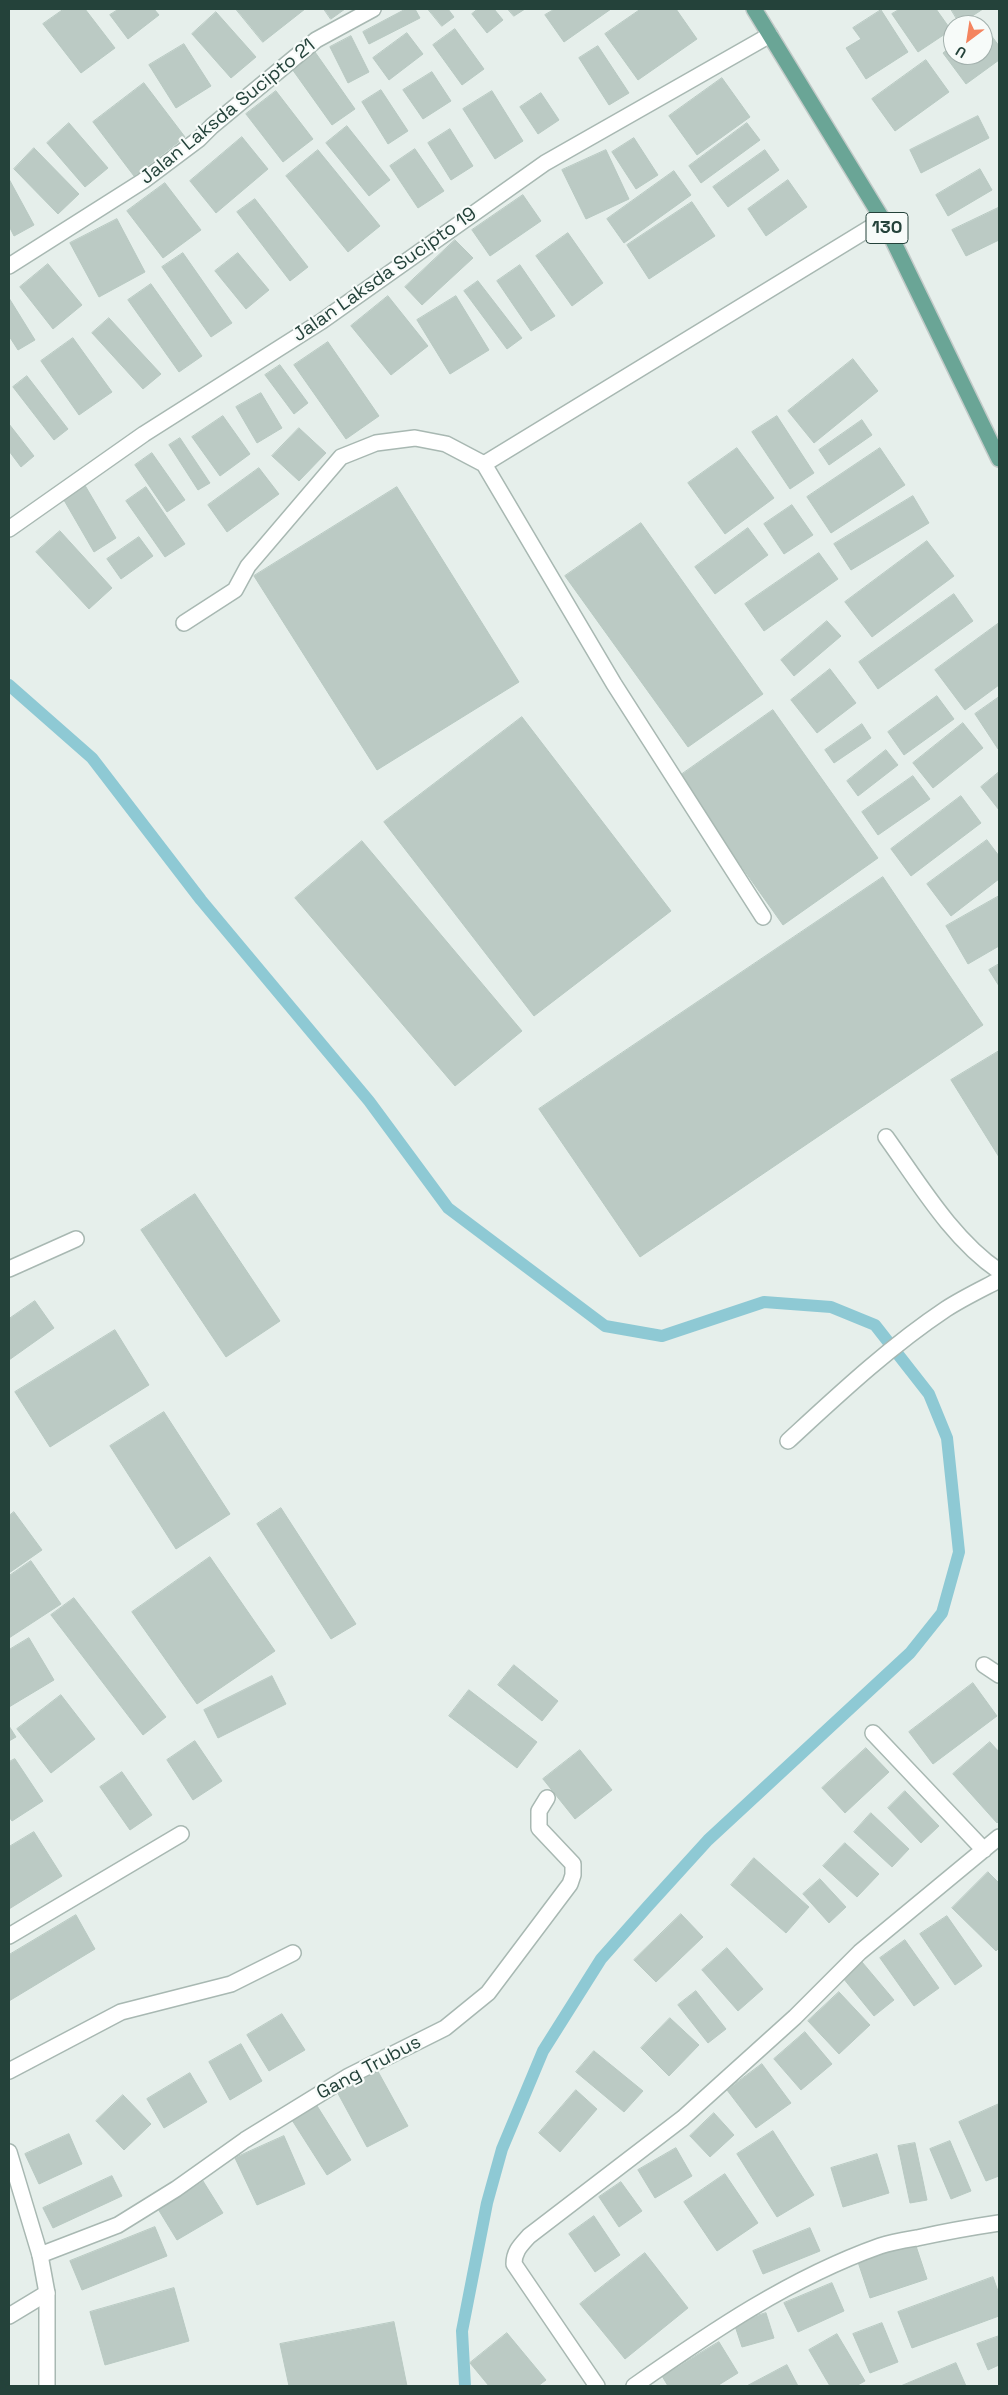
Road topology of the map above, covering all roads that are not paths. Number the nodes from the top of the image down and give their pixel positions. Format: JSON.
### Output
{"nodes":[{"id":1,"x":373,"y":9,"type":"edge"},
{"id":2,"x":755,"y":9,"type":"edge"},
{"id":3,"x":770,"y":35,"type":"junction"},
{"id":4,"x":883,"y":220,"type":"junction"},
{"id":5,"x":9,"y":266,"type":"edge"},
{"id":6,"x":999,"y":457,"type":"edge"},
{"id":7,"x":484,"y":464,"type":"junction"},
{"id":8,"x":9,"y":529,"type":"edge"},
{"id":9,"x":184,"y":623,"type":"dead end"},
{"id":10,"x":763,"y":917,"type":"dead end"},
{"id":11,"x":886,"y":1137,"type":"dead end"},
{"id":12,"x":76,"y":1238,"type":"dead end"},
{"id":13,"x":9,"y":1269,"type":"edge"},
{"id":14,"x":999,"y":1271,"type":"edge"},
{"id":15,"x":999,"y":1280,"type":"edge"},
{"id":16,"x":788,"y":1441,"type":"dead end"},
{"id":17,"x":984,"y":1665,"type":"dead end"},
{"id":18,"x":999,"y":1675,"type":"edge"},
{"id":19,"x":873,"y":1733,"type":"dead end"},
{"id":20,"x":547,"y":1798,"type":"dead end"},
{"id":21,"x":181,"y":1834,"type":"dead end"},
{"id":22,"x":999,"y":1837,"type":"edge"},
{"id":23,"x":984,"y":1850,"type":"junction"},
{"id":24,"x":9,"y":1936,"type":"edge"},
{"id":25,"x":293,"y":1954,"type":"dead end"},
{"id":26,"x":9,"y":2071,"type":"edge"},
{"id":27,"x":9,"y":2153,"type":"edge"},
{"id":28,"x":999,"y":2223,"type":"edge"},
{"id":29,"x":40,"y":2255,"type":"junction"},
{"id":30,"x":47,"y":2293,"type":"junction"},
{"id":31,"x":9,"y":2316,"type":"edge"},
{"id":32,"x":47,"y":2386,"type":"edge"},
{"id":33,"x":597,"y":2386,"type":"edge"},
{"id":34,"x":634,"y":2386,"type":"edge"}],
"edges":[{"from":1,"to":5,"type":"street","name":"Jalan Laksda Sucipto 21"},
{"from":2,"to":3,"type":"main road","number":"130"},
{"from":3,"to":4,"type":"main road","number":"130"},
{"from":3,"to":8,"type":"street","name":"Jalan Laksda Sucipto 19"},
{"from":4,"to":6,"type":"main road","number":"130"},
{"from":4,"to":7,"type":"street"},
{"from":7,"to":9,"type":"street"},
{"from":7,"to":10,"type":"street"},
{"from":11,"to":14,"type":"street"},
{"from":12,"to":13,"type":"street"},
{"from":15,"to":16,"type":"street"},
{"from":17,"to":18,"type":"street"},
{"from":19,"to":23,"type":"street"},
{"from":20,"to":29,"type":"street","name":"Gang Trubus"},
{"from":21,"to":24,"type":"street"},
{"from":22,"to":23,"type":"street"},
{"from":23,"to":33,"type":"street"},
{"from":25,"to":26,"type":"street"},
{"from":27,"to":29,"type":"street"},
{"from":28,"to":34,"type":"street"},
{"from":29,"to":30,"type":"street"},
{"from":30,"to":31,"type":"street"},
{"from":30,"to":32,"type":"street"}]}
